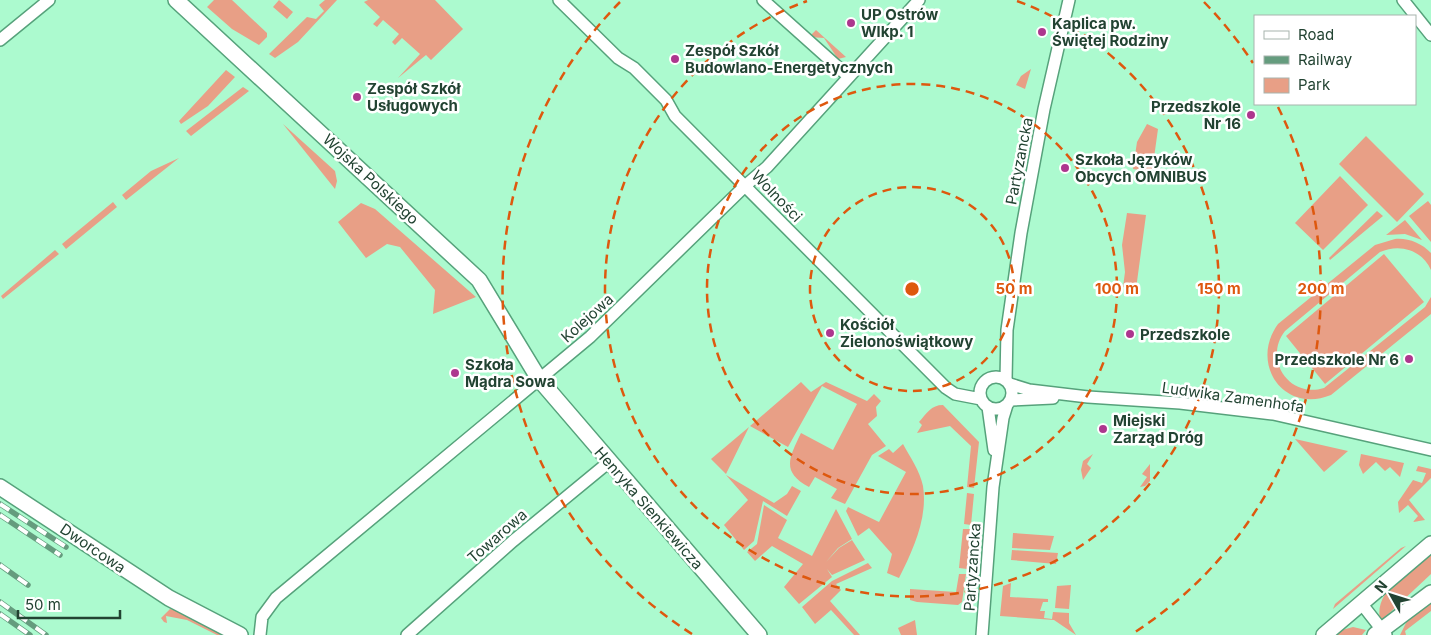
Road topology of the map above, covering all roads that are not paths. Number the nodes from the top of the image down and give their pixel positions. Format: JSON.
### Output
{"nodes":[{"id":1,"x":49,"y":0,"type":"edge"},
{"id":2,"x":176,"y":0,"type":"edge"},
{"id":3,"x":559,"y":0,"type":"edge"},
{"id":4,"x":763,"y":0,"type":"edge"},
{"id":5,"x":919,"y":0,"type":"edge"},
{"id":6,"x":1069,"y":0,"type":"edge"},
{"id":7,"x":1403,"y":0,"type":"edge"},
{"id":8,"x":1415,"y":15,"type":"edge"},
{"id":9,"x":1416,"y":16,"type":"edge"},
{"id":10,"x":1431,"y":35,"type":"edge"},
{"id":11,"x":0,"y":40,"type":"edge"},
{"id":12,"x":849,"y":77,"type":"junction"},
{"id":13,"x":746,"y":185,"type":"junction"},
{"id":14,"x":1007,"y":330,"type":"junction"},
{"id":15,"x":991,"y":378,"type":"junction"},
{"id":16,"x":540,"y":380,"type":"junction"},
{"id":17,"x":1008,"y":382,"type":"junction"},
{"id":18,"x":1088,"y":397,"type":"junction"},
{"id":19,"x":1009,"y":402,"type":"junction"},
{"id":20,"x":985,"y":403,"type":"junction"},
{"id":21,"x":1431,"y":450,"type":"edge"},
{"id":22,"x":609,"y":462,"type":"junction"},
{"id":23,"x":995,"y":472,"type":"junction"},
{"id":24,"x":0,"y":487,"type":"edge"},
{"id":25,"x":1431,"y":544,"type":"edge"},
{"id":26,"x":1431,"y":593,"type":"edge"},
{"id":27,"x":1361,"y":603,"type":"junction"},
{"id":28,"x":1381,"y":633,"type":"edge"},
{"id":29,"x":240,"y":635,"type":"edge"},
{"id":30,"x":260,"y":635,"type":"edge"},
{"id":31,"x":407,"y":635,"type":"edge"},
{"id":32,"x":759,"y":635,"type":"edge"},
{"id":33,"x":982,"y":635,"type":"edge"},
{"id":34,"x":1324,"y":635,"type":"edge"}],
"edges":[{"from":1,"to":11,"type":"street"},
{"from":2,"to":16,"type":"main road","name":"Wojska Polskiego"},
{"from":3,"to":13,"type":"street","name":"Wolności"},
{"from":4,"to":12,"type":"street"},
{"from":5,"to":12,"type":"street","name":"Kolejowa"},
{"from":6,"to":14,"type":"street","name":"Partyzancka"},
{"from":7,"to":8,"type":"street"},
{"from":9,"to":10,"type":"street"},
{"from":12,"to":13,"type":"street","name":"Kolejowa"},
{"from":13,"to":16,"type":"street","name":"Kolejowa"},
{"from":13,"to":20,"type":"street","name":"Wolności"},
{"from":14,"to":15,"type":"street","name":"Partyzancka"},
{"from":14,"to":17,"type":"street","name":"Partyzancka"},
{"from":15,"to":17,"type":"street"},
{"from":15,"to":20,"type":"street"},
{"from":16,"to":22,"type":"main road","name":"Henryka Sienkiewicza"},
{"from":16,"to":30,"type":"street","name":"Kolejowa"},
{"from":17,"to":18,"type":"street","name":"Ludwika Zamenhofa"},
{"from":17,"to":19,"type":"street"},
{"from":18,"to":19,"type":"street","name":"Ludwika Zamenhofa"},
{"from":18,"to":21,"type":"street","name":"Ludwika Zamenhofa"},
{"from":19,"to":20,"type":"street"},
{"from":19,"to":23,"type":"street","name":"Partyzancka"},
{"from":20,"to":23,"type":"street","name":"Partyzancka"},
{"from":22,"to":31,"type":"street","name":"Towarowa"},
{"from":22,"to":32,"type":"main road","name":"Henryka Sienkiewicza"},
{"from":23,"to":33,"type":"street","name":"Partyzancka"},
{"from":24,"to":29,"type":"main road","name":"Dworcowa"},
{"from":25,"to":27,"type":"main road"},
{"from":26,"to":28,"type":"main road"},
{"from":27,"to":28,"type":"street"},
{"from":27,"to":34,"type":"main road"}]}
